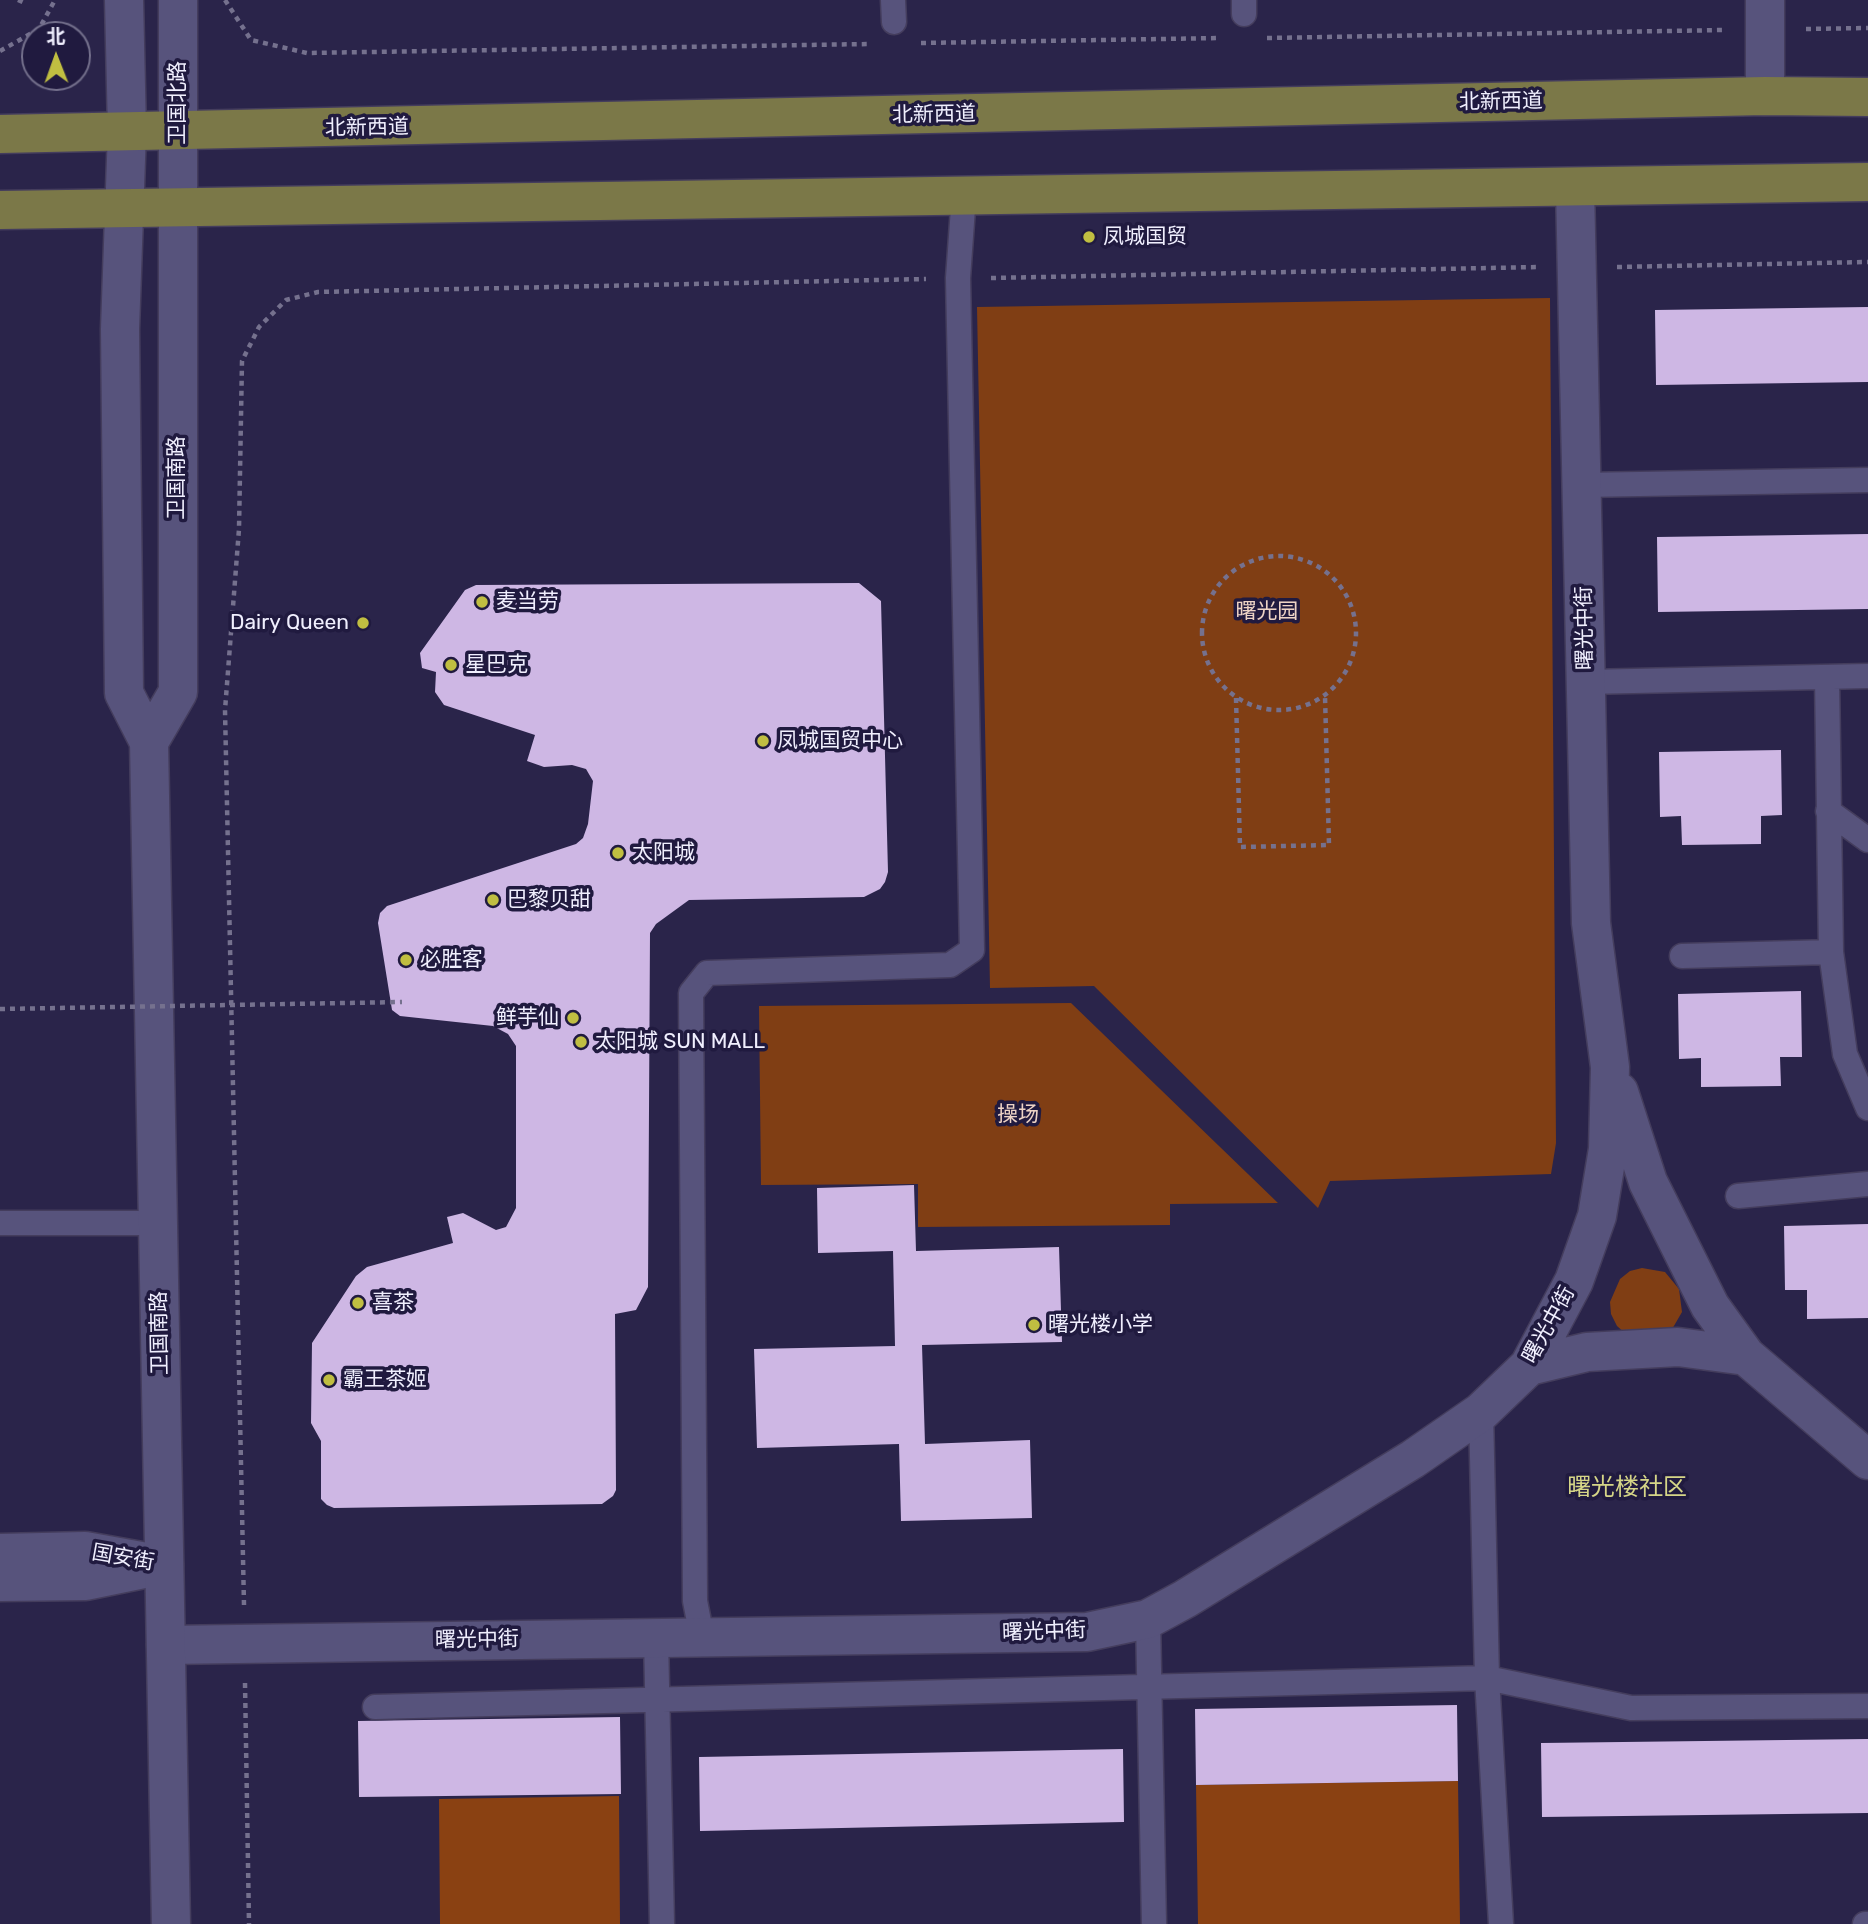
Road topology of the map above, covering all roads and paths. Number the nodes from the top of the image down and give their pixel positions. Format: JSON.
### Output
{"nodes":[{"id":1,"x":18,"y":0,"type":"edge"},
{"id":2,"x":55,"y":0,"type":"edge"},
{"id":3,"x":124,"y":0,"type":"edge"},
{"id":4,"x":178,"y":0,"type":"edge"},
{"id":5,"x":225,"y":0,"type":"edge"},
{"id":6,"x":27,"y":4,"type":"dead end"},
{"id":7,"x":1765,"y":15,"type":"edge"},
{"id":8,"x":1868,"y":28,"type":"edge"},
{"id":9,"x":1224,"y":38,"type":"dead end"},
{"id":10,"x":1266,"y":38,"type":"dead end"},
{"id":11,"x":918,"y":43,"type":"dead end"},
{"id":12,"x":877,"y":44,"type":"dead end"},
{"id":13,"x":0,"y":51,"type":"edge"},
{"id":14,"x":1765,"y":96,"type":"junction"},
{"id":15,"x":1868,"y":97,"type":"edge"},
{"id":16,"x":127,"y":131,"type":"junction"},
{"id":17,"x":179,"y":132,"type":"junction"},
{"id":18,"x":0,"y":134,"type":"edge"},
{"id":19,"x":1868,"y":182,"type":"edge"},
{"id":20,"x":1575,"y":188,"type":"junction"},
{"id":21,"x":964,"y":194,"type":"junction"},
{"id":22,"x":124,"y":206,"type":"junction"},
{"id":23,"x":176,"y":206,"type":"junction"},
{"id":24,"x":0,"y":210,"type":"edge"},
{"id":25,"x":1868,"y":262,"type":"edge"},
{"id":26,"x":1577,"y":266,"type":"junction"},
{"id":27,"x":965,"y":278,"type":"junction"},
{"id":28,"x":1868,"y":480,"type":"edge"},
{"id":29,"x":1582,"y":485,"type":"junction"},
{"id":30,"x":1868,"y":676,"type":"edge"},
{"id":31,"x":1827,"y":677,"type":"junction"},
{"id":32,"x":1586,"y":682,"type":"junction"},
{"id":33,"x":1325,"y":696,"type":"junction"},
{"id":34,"x":1236,"y":698,"type":"junction"},
{"id":35,"x":149,"y":742,"type":"junction"},
{"id":36,"x":1828,"y":811,"type":"junction"},
{"id":37,"x":1868,"y":840,"type":"edge"},
{"id":38,"x":1831,"y":951,"type":"junction"},
{"id":39,"x":1682,"y":956,"type":"dead end"},
{"id":40,"x":402,"y":1002,"type":"dead end"},
{"id":41,"x":0,"y":1009,"type":"edge"},
{"id":42,"x":1610,"y":1067,"type":"junction"},
{"id":43,"x":1868,"y":1108,"type":"edge"},
{"id":44,"x":1868,"y":1184,"type":"edge"},
{"id":45,"x":1738,"y":1196,"type":"dead end"},
{"id":46,"x":0,"y":1223,"type":"edge"},
{"id":47,"x":158,"y":1223,"type":"junction"},
{"id":48,"x":1746,"y":1356,"type":"junction"},
{"id":49,"x":1529,"y":1366,"type":"junction"},
{"id":50,"x":1481,"y":1412,"type":"junction"},
{"id":51,"x":1868,"y":1460,"type":"edge"},
{"id":52,"x":0,"y":1553,"type":"edge"},
{"id":53,"x":164,"y":1565,"type":"junction"},
{"id":54,"x":0,"y":1583,"type":"edge"},
{"id":55,"x":1149,"y":1619,"type":"junction"},
{"id":56,"x":656,"y":1637,"type":"junction"},
{"id":57,"x":702,"y":1637,"type":"junction"},
{"id":58,"x":245,"y":1644,"type":"junction"},
{"id":59,"x":166,"y":1645,"type":"junction"},
{"id":60,"x":1487,"y":1678,"type":"junction"},
{"id":61,"x":1148,"y":1686,"type":"junction"},
{"id":62,"x":657,"y":1699,"type":"junction"},
{"id":63,"x":1868,"y":1706,"type":"edge"},
{"id":64,"x":375,"y":1707,"type":"dead end"},
{"id":65,"x":171,"y":1924,"type":"edge"},
{"id":66,"x":249,"y":1924,"type":"edge"},
{"id":67,"x":662,"y":1924,"type":"edge"},
{"id":68,"x":1142,"y":1924,"type":"edge"},
{"id":69,"x":1154,"y":1924,"type":"edge"},
{"id":70,"x":1501,"y":1924,"type":"edge"}],
"edges":[{"from":1,"to":6,"type":"path"},
{"from":2,"to":13,"type":"path"},
{"from":3,"to":16,"type":"street"},
{"from":4,"to":17,"type":"street","name":"卫国北路"},
{"from":5,"to":12,"type":"path"},
{"from":7,"to":8,"type":"path"},
{"from":7,"to":10,"type":"path"},
{"from":7,"to":14,"type":"street"},
{"from":9,"to":11,"type":"path"},
{"from":14,"to":15,"type":"main road","name":"北新西道"},
{"from":14,"to":17,"type":"main road","name":"北新西道"},
{"from":16,"to":17,"type":"main road","name":"北新西道"},
{"from":16,"to":18,"type":"main road","name":"北新西道"},
{"from":16,"to":22,"type":"street"},
{"from":17,"to":23,"type":"street","name":"卫国北路"},
{"from":19,"to":20,"type":"main road"},
{"from":20,"to":21,"type":"main road"},
{"from":20,"to":26,"type":"street","name":"曙光中街"},
{"from":21,"to":23,"type":"main road"},
{"from":21,"to":27,"type":"lane"},
{"from":22,"to":23,"type":"main road"},
{"from":22,"to":24,"type":"main road"},
{"from":22,"to":35,"type":"street","name":"卫国南路"},
{"from":23,"to":35,"type":"street","name":"卫国南路"},
{"from":25,"to":26,"type":"path"},
{"from":26,"to":27,"type":"path"},
{"from":26,"to":29,"type":"street","name":"曙光中街"},
{"from":27,"to":57,"type":"lane"},
{"from":27,"to":58,"type":"path"},
{"from":28,"to":29,"type":"lane"},
{"from":29,"to":32,"type":"street","name":"曙光中街"},
{"from":30,"to":31,"type":"lane"},
{"from":31,"to":32,"type":"lane"},
{"from":31,"to":36,"type":"lane"},
{"from":32,"to":42,"type":"street","name":"曙光中街"},
{"from":33,"to":34,"type":"path"},
{"from":33,"to":34,"type":"path"},
{"from":33,"to":34,"type":"path"},
{"from":35,"to":47,"type":"street","name":"卫国南路"},
{"from":36,"to":37,"type":"lane"},
{"from":36,"to":38,"type":"lane"},
{"from":38,"to":39,"type":"lane"},
{"from":38,"to":43,"type":"lane"},
{"from":40,"to":41,"type":"path","bridge":true},
{"from":42,"to":48,"type":"street","name":"曙光中街"},
{"from":42,"to":49,"type":"street","name":"曙光中街"},
{"from":44,"to":45,"type":"lane"},
{"from":46,"to":47,"type":"lane"},
{"from":47,"to":53,"type":"street","name":"卫国南路"},
{"from":48,"to":49,"type":"street"},
{"from":48,"to":51,"type":"street","name":"曙光中街"},
{"from":49,"to":50,"type":"street","name":"曙光中街"},
{"from":50,"to":55,"type":"street","name":"曙光中街"},
{"from":50,"to":60,"type":"lane"},
{"from":52,"to":53,"type":"street","name":"国安街"},
{"from":53,"to":54,"type":"street","name":"国安街"},
{"from":53,"to":59,"type":"street","name":"卫国南路"},
{"from":55,"to":57,"type":"street","name":"曙光中街"},
{"from":55,"to":61,"type":"lane"},
{"from":56,"to":57,"type":"street","name":"曙光中街"},
{"from":56,"to":58,"type":"street","name":"曙光中街"},
{"from":56,"to":62,"type":"lane"},
{"from":58,"to":59,"type":"street","name":"曙光中街"},
{"from":58,"to":66,"type":"path"},
{"from":59,"to":65,"type":"street","name":"卫国南路"},
{"from":60,"to":61,"type":"lane"},
{"from":60,"to":63,"type":"lane"},
{"from":60,"to":70,"type":"lane"},
{"from":61,"to":62,"type":"lane"},
{"from":61,"to":69,"type":"lane"},
{"from":62,"to":64,"type":"lane"},
{"from":62,"to":67,"type":"lane"},
{"from":68,"to":69,"type":"lane"}]}
